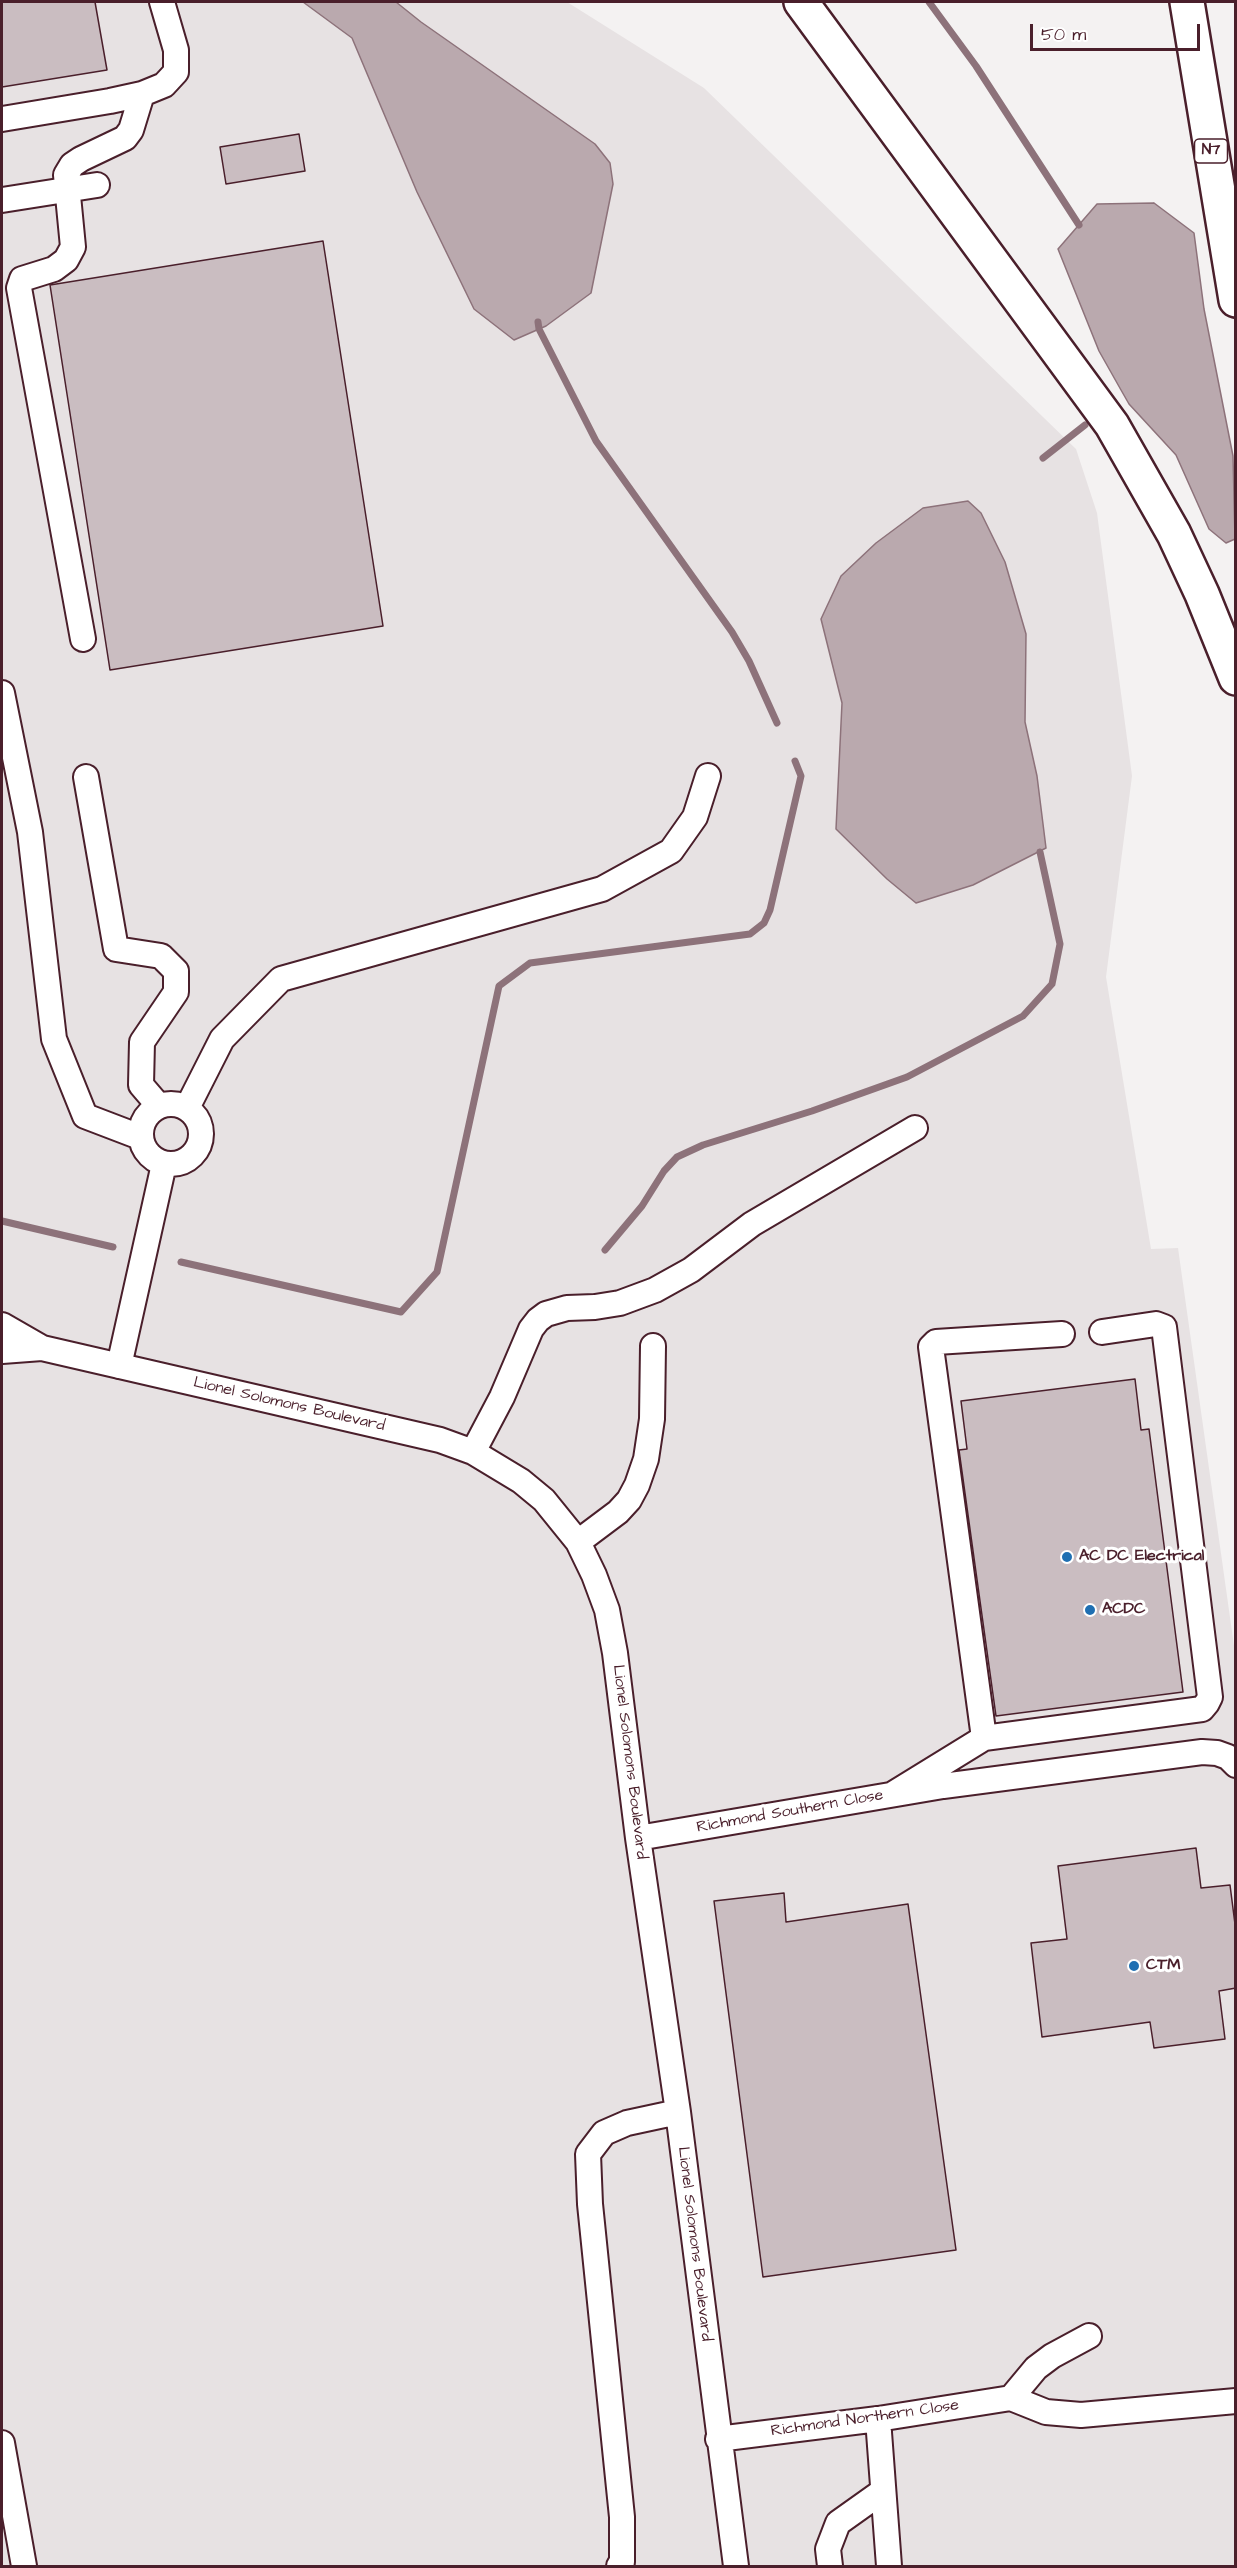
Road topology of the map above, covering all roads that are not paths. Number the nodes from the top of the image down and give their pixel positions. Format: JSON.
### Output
{"nodes":[{"id":1,"x":162,"y":2,"type":"edge"},
{"id":2,"x":801,"y":2,"type":"edge"},
{"id":3,"x":1187,"y":2,"type":"edge"},
{"id":4,"x":142,"y":94,"type":"junction"},
{"id":5,"x":2,"y":119,"type":"edge"},
{"id":6,"x":97,"y":185,"type":"dead end"},
{"id":7,"x":66,"y":190,"type":"junction"},
{"id":8,"x":2,"y":200,"type":"edge"},
{"id":9,"x":1236,"y":300,"type":"edge"},
{"id":10,"x":83,"y":639,"type":"dead end"},
{"id":11,"x":1236,"y":678,"type":"edge"},
{"id":12,"x":2,"y":693,"type":"edge"},
{"id":13,"x":708,"y":776,"type":"dead end"},
{"id":14,"x":86,"y":777,"type":"dead end"},
{"id":15,"x":159,"y":1106,"type":"junction"},
{"id":16,"x":187,"y":1108,"type":"junction"},
{"id":17,"x":915,"y":1128,"type":"dead end"},
{"id":18,"x":140,"y":1137,"type":"junction"},
{"id":19,"x":164,"y":1164,"type":"junction"},
{"id":20,"x":2,"y":1325,"type":"edge"},
{"id":21,"x":1102,"y":1332,"type":"dead end"},
{"id":22,"x":1062,"y":1334,"type":"dead end"},
{"id":23,"x":653,"y":1346,"type":"dead end"},
{"id":24,"x":42,"y":1348,"type":"junction"},
{"id":25,"x":2,"y":1351,"type":"edge"},
{"id":26,"x":119,"y":1366,"type":"junction"},
{"id":27,"x":473,"y":1452,"type":"junction"},
{"id":28,"x":578,"y":1542,"type":"junction"},
{"id":29,"x":984,"y":1738,"type":"junction"},
{"id":30,"x":1236,"y":1765,"type":"edge"},
{"id":31,"x":893,"y":1794,"type":"junction"},
{"id":32,"x":638,"y":1838,"type":"junction"},
{"id":33,"x":678,"y":2112,"type":"junction"},
{"id":34,"x":1089,"y":2336,"type":"dead end"},
{"id":35,"x":1011,"y":2398,"type":"junction"},
{"id":36,"x":1236,"y":2401,"type":"edge"},
{"id":37,"x":878,"y":2419,"type":"junction"},
{"id":38,"x":718,"y":2439,"type":"junction"},
{"id":39,"x":2,"y":2443,"type":"edge"},
{"id":40,"x":883,"y":2491,"type":"junction"},
{"id":41,"x":24,"y":2566,"type":"edge"},
{"id":42,"x":620,"y":2566,"type":"edge"},
{"id":43,"x":736,"y":2566,"type":"edge"},
{"id":44,"x":830,"y":2566,"type":"edge"},
{"id":45,"x":889,"y":2566,"type":"edge"}],
"edges":[{"from":1,"to":4,"type":"street"},
{"from":2,"to":11,"type":"highway"},
{"from":3,"to":9,"type":"highway","number":"N7"},
{"from":4,"to":5,"type":"street"},
{"from":4,"to":7,"type":"street"},
{"from":6,"to":7,"type":"street"},
{"from":7,"to":8,"type":"street"},
{"from":7,"to":10,"type":"street"},
{"from":12,"to":18,"type":"street"},
{"from":13,"to":16,"type":"street"},
{"from":14,"to":15,"type":"street"},
{"from":15,"to":16,"type":"street"},
{"from":15,"to":18,"type":"street"},
{"from":16,"to":19,"type":"street"},
{"from":17,"to":27,"type":"street"},
{"from":18,"to":19,"type":"street"},
{"from":19,"to":26,"type":"street"},
{"from":20,"to":24,"type":"street","name":"Lionel Solomons Boulevard"},
{"from":21,"to":29,"type":"street"},
{"from":22,"to":29,"type":"street"},
{"from":23,"to":28,"type":"street"},
{"from":24,"to":25,"type":"street","name":"Lionel Solomons Boulevard"},
{"from":24,"to":26,"type":"street","name":"Lionel Solomons Boulevard"},
{"from":26,"to":27,"type":"street","name":"Lionel Solomons Boulevard"},
{"from":27,"to":28,"type":"street","name":"Lionel Solomons Boulevard"},
{"from":28,"to":32,"type":"street","name":"Lionel Solomons Boulevard"},
{"from":29,"to":31,"type":"street"},
{"from":30,"to":31,"type":"street","name":"Richmond Southern Close"},
{"from":31,"to":32,"type":"street","name":"Richmond Southern Close"},
{"from":32,"to":33,"type":"street","name":"Lionel Solomons Boulevard"},
{"from":33,"to":38,"type":"street","name":"Lionel Solomons Boulevard"},
{"from":33,"to":42,"type":"street"},
{"from":34,"to":35,"type":"street"},
{"from":35,"to":36,"type":"street"},
{"from":35,"to":37,"type":"street","name":"Richmond Northern Close"},
{"from":37,"to":38,"type":"street","name":"Richmond Northern Close"},
{"from":37,"to":40,"type":"street"},
{"from":38,"to":43,"type":"street","name":"Lionel Solomons Boulevard"},
{"from":39,"to":41,"type":"street"},
{"from":40,"to":44,"type":"street"},
{"from":40,"to":45,"type":"street"}]}
